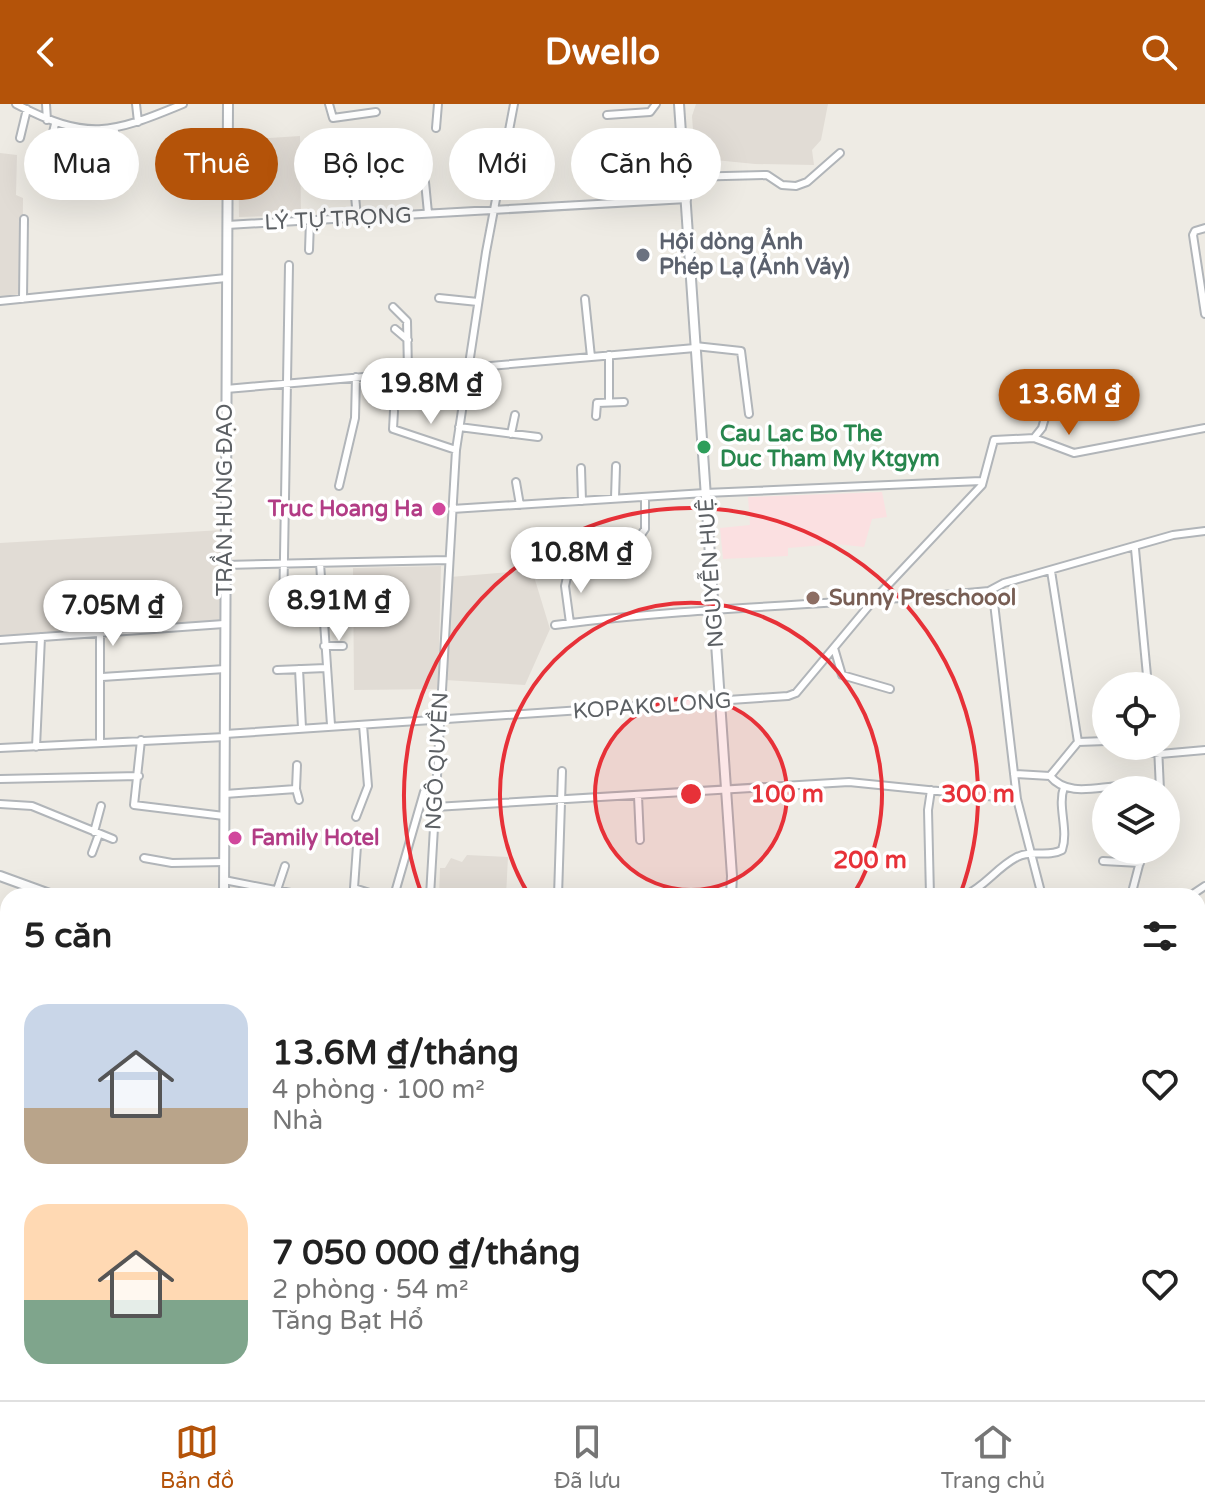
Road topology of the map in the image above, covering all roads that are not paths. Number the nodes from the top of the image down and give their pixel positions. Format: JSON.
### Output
{"nodes":[{"id":1,"x":16,"y":104,"type":"edge"},
{"id":2,"x":46,"y":104,"type":"edge"},
{"id":3,"x":136,"y":104,"type":"edge"},
{"id":4,"x":183,"y":104,"type":"edge"},
{"id":5,"x":228,"y":104,"type":"edge"},
{"id":6,"x":329,"y":104,"type":"edge"},
{"id":7,"x":438,"y":104,"type":"edge"},
{"id":8,"x":514,"y":104,"type":"edge"},
{"id":9,"x":656,"y":104,"type":"edge"},
{"id":10,"x":680,"y":106,"type":"edge"},
{"id":11,"x":27,"y":109,"type":"junction"},
{"id":12,"x":376,"y":112,"type":"dead end"},
{"id":13,"x":607,"y":115,"type":"dead end"},
{"id":14,"x":47,"y":120,"type":"junction"},
{"id":15,"x":138,"y":122,"type":"junction"},
{"id":16,"x":55,"y":124,"type":"junction"},
{"id":17,"x":54,"y":128,"type":"edge"},
{"id":18,"x":73,"y":128,"type":"edge"},
{"id":19,"x":118,"y":128,"type":"edge"},
{"id":20,"x":436,"y":128,"type":"dead end"},
{"id":21,"x":682,"y":128,"type":"edge"},
{"id":22,"x":20,"y":138,"type":"dead end"},
{"id":23,"x":840,"y":153,"type":"dead end"},
{"id":24,"x":721,"y":176,"type":"edge"},
{"id":25,"x":355,"y":200,"type":"edge"},
{"id":26,"x":427,"y":200,"type":"edge"},
{"id":27,"x":670,"y":200,"type":"edge"},
{"id":28,"x":688,"y":200,"type":"edge"},
{"id":29,"x":495,"y":210,"type":"junction"},
{"id":30,"x":428,"y":213,"type":"junction"},
{"id":31,"x":357,"y":218,"type":"junction"},
{"id":32,"x":24,"y":219,"type":"dead end"},
{"id":33,"x":310,"y":221,"type":"junction"},
{"id":34,"x":227,"y":225,"type":"junction"},
{"id":35,"x":1205,"y":228,"type":"edge"},
{"id":36,"x":309,"y":250,"type":"dead end"},
{"id":37,"x":289,"y":265,"type":"dead end"},
{"id":38,"x":226,"y":278,"type":"junction"},
{"id":39,"x":439,"y":298,"type":"dead end"},
{"id":40,"x":23,"y":299,"type":"junction"},
{"id":41,"x":585,"y":299,"type":"dead end"},
{"id":42,"x":0,"y":301,"type":"edge"},
{"id":43,"x":478,"y":302,"type":"junction"},
{"id":44,"x":393,"y":307,"type":"dead end"},
{"id":45,"x":1205,"y":314,"type":"edge"},
{"id":46,"x":395,"y":329,"type":"dead end"},
{"id":47,"x":408,"y":340,"type":"junction"},
{"id":48,"x":695,"y":347,"type":"junction"},
{"id":49,"x":609,"y":355,"type":"junction"},
{"id":50,"x":591,"y":357,"type":"junction"},
{"id":51,"x":467,"y":367,"type":"junction"},
{"id":52,"x":408,"y":372,"type":"junction"},
{"id":53,"x":356,"y":377,"type":"junction"},
{"id":54,"x":286,"y":383,"type":"junction"},
{"id":55,"x":226,"y":389,"type":"junction"},
{"id":56,"x":609,"y":402,"type":"junction"},
{"id":57,"x":624,"y":402,"type":"dead end"},
{"id":58,"x":394,"y":411,"type":"dead end"},
{"id":59,"x":1047,"y":411,"type":"dead end"},
{"id":60,"x":749,"y":414,"type":"dead end"},
{"id":61,"x":515,"y":415,"type":"dead end"},
{"id":62,"x":596,"y":416,"type":"dead end"},
{"id":63,"x":459,"y":427,"type":"junction"},
{"id":64,"x":1205,"y":428,"type":"edge"},
{"id":65,"x":511,"y":434,"type":"junction"},
{"id":66,"x":538,"y":437,"type":"dead end"},
{"id":67,"x":1034,"y":438,"type":"junction"},
{"id":68,"x":456,"y":450,"type":"junction"},
{"id":69,"x":616,"y":466,"type":"dead end"},
{"id":70,"x":581,"y":468,"type":"dead end"},
{"id":71,"x":981,"y":481,"type":"junction"},
{"id":72,"x":516,"y":482,"type":"dead end"},
{"id":73,"x":339,"y":486,"type":"dead end"},
{"id":74,"x":705,"y":493,"type":"junction"},
{"id":75,"x":645,"y":497,"type":"junction"},
{"id":76,"x":615,"y":498,"type":"junction"},
{"id":77,"x":582,"y":501,"type":"junction"},
{"id":78,"x":520,"y":505,"type":"junction"},
{"id":79,"x":452,"y":509,"type":"junction"},
{"id":80,"x":1205,"y":531,"type":"edge"},
{"id":81,"x":638,"y":539,"type":"dead end"},
{"id":82,"x":1135,"y":549,"type":"junction"},
{"id":83,"x":448,"y":560,"type":"junction"},
{"id":84,"x":320,"y":563,"type":"junction"},
{"id":85,"x":282,"y":564,"type":"junction"},
{"id":86,"x":225,"y":565,"type":"junction"},
{"id":87,"x":569,"y":568,"type":"dead end"},
{"id":88,"x":1051,"y":571,"type":"junction"},
{"id":89,"x":989,"y":591,"type":"junction"},
{"id":90,"x":872,"y":602,"type":"junction"},
{"id":91,"x":713,"y":609,"type":"junction"},
{"id":92,"x":323,"y":617,"type":"junction"},
{"id":93,"x":570,"y":623,"type":"junction"},
{"id":94,"x":224,"y":624,"type":"junction"},
{"id":95,"x":555,"y":625,"type":"dead end"},
{"id":96,"x":100,"y":634,"type":"junction"},
{"id":97,"x":41,"y":637,"type":"junction"},
{"id":98,"x":0,"y":640,"type":"edge"},
{"id":99,"x":324,"y":646,"type":"junction"},
{"id":100,"x":343,"y":646,"type":"dead end"},
{"id":101,"x":834,"y":648,"type":"junction"},
{"id":102,"x":326,"y":668,"type":"junction"},
{"id":103,"x":225,"y":669,"type":"junction"},
{"id":104,"x":299,"y":669,"type":"junction"},
{"id":105,"x":277,"y":670,"type":"dead end"},
{"id":106,"x":1147,"y":672,"type":"edge"},
{"id":107,"x":102,"y":677,"type":"junction"},
{"id":108,"x":890,"y":689,"type":"dead end"},
{"id":109,"x":720,"y":701,"type":"junction"},
{"id":110,"x":440,"y":721,"type":"junction"},
{"id":111,"x":331,"y":725,"type":"junction"},
{"id":112,"x":363,"y":725,"type":"junction"},
{"id":113,"x":302,"y":728,"type":"junction"},
{"id":114,"x":225,"y":736,"type":"junction"},
{"id":115,"x":141,"y":740,"type":"junction"},
{"id":116,"x":1078,"y":742,"type":"junction"},
{"id":117,"x":1092,"y":742,"type":"edge"},
{"id":118,"x":100,"y":743,"type":"junction"},
{"id":119,"x":36,"y":747,"type":"junction"},
{"id":120,"x":0,"y":748,"type":"edge"},
{"id":121,"x":1180,"y":750,"type":"edge"},
{"id":122,"x":1205,"y":750,"type":"edge"},
{"id":123,"x":297,"y":765,"type":"dead end"},
{"id":124,"x":562,"y":771,"type":"dead end"},
{"id":125,"x":1014,"y":774,"type":"junction"},
{"id":126,"x":139,"y":776,"type":"junction"},
{"id":127,"x":1050,"y":776,"type":"junction"},
{"id":128,"x":0,"y":779,"type":"edge"},
{"id":129,"x":436,"y":782,"type":"junction"},
{"id":130,"x":1092,"y":786,"type":"edge"},
{"id":131,"x":1064,"y":787,"type":"junction"},
{"id":132,"x":296,"y":789,"type":"junction"},
{"id":133,"x":724,"y":790,"type":"junction"},
{"id":134,"x":931,"y":790,"type":"junction"},
{"id":135,"x":225,"y":794,"type":"junction"},
{"id":136,"x":638,"y":796,"type":"junction"},
{"id":137,"x":1017,"y":799,"type":"junction"},
{"id":138,"x":299,"y":800,"type":"dead end"},
{"id":139,"x":563,"y":801,"type":"junction"},
{"id":140,"x":0,"y":804,"type":"edge"},
{"id":141,"x":101,"y":806,"type":"dead end"},
{"id":142,"x":435,"y":807,"type":"junction"},
{"id":143,"x":224,"y":816,"type":"junction"},
{"id":144,"x":356,"y":817,"type":"dead end"},
{"id":145,"x":97,"y":833,"type":"junction"},
{"id":146,"x":113,"y":839,"type":"dead end"},
{"id":147,"x":640,"y":840,"type":"dead end"},
{"id":148,"x":357,"y":846,"type":"dead end"},
{"id":149,"x":1030,"y":852,"type":"junction"},
{"id":150,"x":92,"y":853,"type":"dead end"},
{"id":151,"x":144,"y":858,"type":"dead end"},
{"id":152,"x":224,"y":862,"type":"junction"},
{"id":153,"x":1140,"y":864,"type":"edge"},
{"id":154,"x":285,"y":866,"type":"dead end"},
{"id":155,"x":0,"y":876,"type":"edge"},
{"id":156,"x":224,"y":880,"type":"junction"},
{"id":157,"x":33,"y":888,"type":"edge"},
{"id":158,"x":224,"y":888,"type":"edge"},
{"id":159,"x":266,"y":888,"type":"edge"},
{"id":160,"x":278,"y":888,"type":"edge"},
{"id":161,"x":354,"y":888,"type":"edge"},
{"id":162,"x":396,"y":888,"type":"edge"},
{"id":163,"x":430,"y":888,"type":"edge"},
{"id":164,"x":558,"y":888,"type":"edge"},
{"id":165,"x":731,"y":888,"type":"edge"},
{"id":166,"x":930,"y":888,"type":"edge"},
{"id":167,"x":983,"y":888,"type":"edge"},
{"id":168,"x":1040,"y":888,"type":"edge"},
{"id":169,"x":1133,"y":888,"type":"edge"}],
"edges":[{"from":1,"to":11,"type":"street"},
{"from":2,"to":14,"type":"street"},
{"from":3,"to":15,"type":"street"},
{"from":4,"to":15,"type":"street"},
{"from":5,"to":34,"type":"street","name":"TRẦN HƯNG ĐẠO"},
{"from":6,"to":12,"type":"street"},
{"from":7,"to":20,"type":"street"},
{"from":8,"to":29,"type":"street","name":"NGÔ QUYỀN"},
{"from":9,"to":13,"type":"street"},
{"from":10,"to":21,"type":"street","name":"NGUYỄN HUỆ"},
{"from":11,"to":14,"type":"street"},
{"from":11,"to":22,"type":"street"},
{"from":14,"to":16,"type":"street"},
{"from":15,"to":19,"type":"street"},
{"from":16,"to":17,"type":"street"},
{"from":16,"to":18,"type":"street"},
{"from":23,"to":24,"type":"street"},
{"from":25,"to":31,"type":"street"},
{"from":26,"to":30,"type":"street"},
{"from":27,"to":29,"type":"street","name":"LÝ TỰ TRỌNG"},
{"from":28,"to":48,"type":"street","name":"NGUYỄN HUỆ"},
{"from":29,"to":30,"type":"street","name":"LÝ TỰ TRỌNG"},
{"from":29,"to":43,"type":"street","name":"NGÔ QUYỀN"},
{"from":30,"to":31,"type":"street","name":"LÝ TỰ TRỌNG"},
{"from":31,"to":33,"type":"street","name":"LÝ TỰ TRỌNG"},
{"from":32,"to":40,"type":"street"},
{"from":33,"to":34,"type":"street","name":"LÝ TỰ TRỌNG"},
{"from":33,"to":36,"type":"street"},
{"from":34,"to":38,"type":"street","name":"TRẦN HƯNG ĐẠO"},
{"from":35,"to":45,"type":"street"},
{"from":37,"to":54,"type":"street"},
{"from":38,"to":40,"type":"street"},
{"from":38,"to":55,"type":"street","name":"TRẦN HƯNG ĐẠO"},
{"from":39,"to":43,"type":"street"},
{"from":40,"to":42,"type":"street"},
{"from":41,"to":50,"type":"street"},
{"from":43,"to":51,"type":"street","name":"NGÔ QUYỀN"},
{"from":44,"to":47,"type":"street"},
{"from":46,"to":47,"type":"street"},
{"from":47,"to":52,"type":"street"},
{"from":48,"to":49,"type":"street"},
{"from":48,"to":60,"type":"street"},
{"from":48,"to":74,"type":"street","name":"NGUYỄN HUỆ"},
{"from":49,"to":50,"type":"street"},
{"from":49,"to":56,"type":"street"},
{"from":50,"to":51,"type":"street"},
{"from":51,"to":52,"type":"street"},
{"from":51,"to":63,"type":"street","name":"NGÔ QUYỀN"},
{"from":52,"to":53,"type":"street"},
{"from":53,"to":54,"type":"street"},
{"from":53,"to":73,"type":"street"},
{"from":54,"to":55,"type":"street"},
{"from":54,"to":85,"type":"street"},
{"from":55,"to":86,"type":"street","name":"TRẦN HƯNG ĐẠO"},
{"from":56,"to":57,"type":"street"},
{"from":56,"to":62,"type":"street"},
{"from":58,"to":68,"type":"street"},
{"from":59,"to":67,"type":"street"},
{"from":61,"to":65,"type":"street"},
{"from":63,"to":65,"type":"street"},
{"from":63,"to":68,"type":"street","name":"NGÔ QUYỀN"},
{"from":64,"to":67,"type":"street"},
{"from":65,"to":66,"type":"street"},
{"from":67,"to":71,"type":"street","name":"KOPAKOLONG"},
{"from":68,"to":79,"type":"street","name":"NGÔ QUYỀN"},
{"from":69,"to":76,"type":"street"},
{"from":70,"to":77,"type":"street"},
{"from":71,"to":74,"type":"street"},
{"from":71,"to":90,"type":"street","name":"KOPAKOLONG"},
{"from":72,"to":78,"type":"street"},
{"from":74,"to":75,"type":"street"},
{"from":74,"to":91,"type":"street","name":"NGUYỄN HUỆ"},
{"from":75,"to":76,"type":"street"},
{"from":75,"to":81,"type":"street"},
{"from":76,"to":77,"type":"street"},
{"from":77,"to":78,"type":"street"},
{"from":78,"to":79,"type":"street"},
{"from":79,"to":83,"type":"street","name":"NGÔ QUYỀN"},
{"from":80,"to":82,"type":"street"},
{"from":82,"to":88,"type":"street"},
{"from":82,"to":106,"type":"street"},
{"from":83,"to":84,"type":"street"},
{"from":83,"to":110,"type":"street","name":"NGÔ QUYỀN"},
{"from":84,"to":85,"type":"street"},
{"from":84,"to":92,"type":"street"},
{"from":85,"to":86,"type":"street"},
{"from":85,"to":92,"type":"street"},
{"from":86,"to":94,"type":"street","name":"TRẦN HƯNG ĐẠO"},
{"from":87,"to":93,"type":"street"},
{"from":88,"to":89,"type":"street"},
{"from":88,"to":116,"type":"street"},
{"from":89,"to":90,"type":"street"},
{"from":89,"to":125,"type":"street"},
{"from":90,"to":91,"type":"street"},
{"from":90,"to":101,"type":"street","name":"KOPAKOLONG"},
{"from":91,"to":93,"type":"street"},
{"from":91,"to":109,"type":"street","name":"NGUYỄN HUỆ"},
{"from":92,"to":99,"type":"street"},
{"from":93,"to":95,"type":"street"},
{"from":94,"to":96,"type":"street"},
{"from":94,"to":103,"type":"street","name":"TRẦN HƯNG ĐẠO"},
{"from":96,"to":97,"type":"street"},
{"from":96,"to":107,"type":"street"},
{"from":97,"to":98,"type":"street"},
{"from":97,"to":119,"type":"street"},
{"from":99,"to":100,"type":"street"},
{"from":99,"to":102,"type":"street"},
{"from":101,"to":108,"type":"street"},
{"from":101,"to":109,"type":"street","name":"KOPAKOLONG"},
{"from":102,"to":104,"type":"street"},
{"from":102,"to":111,"type":"street"},
{"from":103,"to":107,"type":"street"},
{"from":103,"to":114,"type":"street","name":"TRẦN HƯNG ĐẠO"},
{"from":104,"to":105,"type":"street"},
{"from":104,"to":113,"type":"street"},
{"from":107,"to":118,"type":"street"},
{"from":109,"to":110,"type":"street","name":"KOPAKOLONG"},
{"from":109,"to":133,"type":"street","name":"NGUYỄN HUỆ"},
{"from":110,"to":112,"type":"street","name":"KOPAKOLONG"},
{"from":110,"to":129,"type":"street","name":"NGÔ QUYỀN"},
{"from":111,"to":112,"type":"street","name":"KOPAKOLONG"},
{"from":111,"to":113,"type":"street","name":"KOPAKOLONG"},
{"from":112,"to":144,"type":"street"},
{"from":113,"to":114,"type":"street","name":"KOPAKOLONG"},
{"from":114,"to":115,"type":"street","name":"KOPAKOLONG"},
{"from":114,"to":135,"type":"street","name":"TRẦN HƯNG ĐẠO"},
{"from":115,"to":118,"type":"street","name":"KOPAKOLONG"},
{"from":115,"to":126,"type":"street"},
{"from":116,"to":117,"type":"street"},
{"from":116,"to":127,"type":"street"},
{"from":118,"to":119,"type":"street","name":"KOPAKOLONG"},
{"from":119,"to":120,"type":"street","name":"KOPAKOLONG"},
{"from":121,"to":122,"type":"street"},
{"from":123,"to":132,"type":"street"},
{"from":124,"to":139,"type":"street"},
{"from":125,"to":127,"type":"street"},
{"from":125,"to":137,"type":"street"},
{"from":126,"to":128,"type":"street"},
{"from":126,"to":143,"type":"street"},
{"from":127,"to":131,"type":"street"},
{"from":129,"to":142,"type":"street","name":"NGÔ QUYỀN"},
{"from":129,"to":162,"type":"street"},
{"from":130,"to":131,"type":"street"},
{"from":131,"to":149,"type":"street"},
{"from":132,"to":135,"type":"street"},
{"from":132,"to":138,"type":"street"},
{"from":133,"to":134,"type":"street"},
{"from":133,"to":136,"type":"street"},
{"from":133,"to":165,"type":"street","name":"NGUYỄN HUỆ"},
{"from":134,"to":137,"type":"street"},
{"from":134,"to":166,"type":"street"},
{"from":135,"to":143,"type":"street","name":"TRẦN HƯNG ĐẠO"},
{"from":136,"to":139,"type":"street"},
{"from":136,"to":147,"type":"street"},
{"from":137,"to":149,"type":"street"},
{"from":139,"to":142,"type":"street"},
{"from":139,"to":164,"type":"street"},
{"from":140,"to":145,"type":"street"},
{"from":141,"to":145,"type":"street"},
{"from":142,"to":163,"type":"street","name":"NGÔ QUYỀN"},
{"from":143,"to":152,"type":"street","name":"TRẦN HƯNG ĐẠO"},
{"from":145,"to":146,"type":"street"},
{"from":145,"to":150,"type":"street"},
{"from":148,"to":161,"type":"street"},
{"from":149,"to":167,"type":"street"},
{"from":149,"to":168,"type":"street"},
{"from":151,"to":152,"type":"street"},
{"from":152,"to":156,"type":"street","name":"TRẦN HƯNG ĐẠO"},
{"from":153,"to":169,"type":"street"},
{"from":154,"to":160,"type":"street"},
{"from":155,"to":157,"type":"street"},
{"from":156,"to":158,"type":"street","name":"TRẦN HƯNG ĐẠO"},
{"from":156,"to":159,"type":"street"}]}
